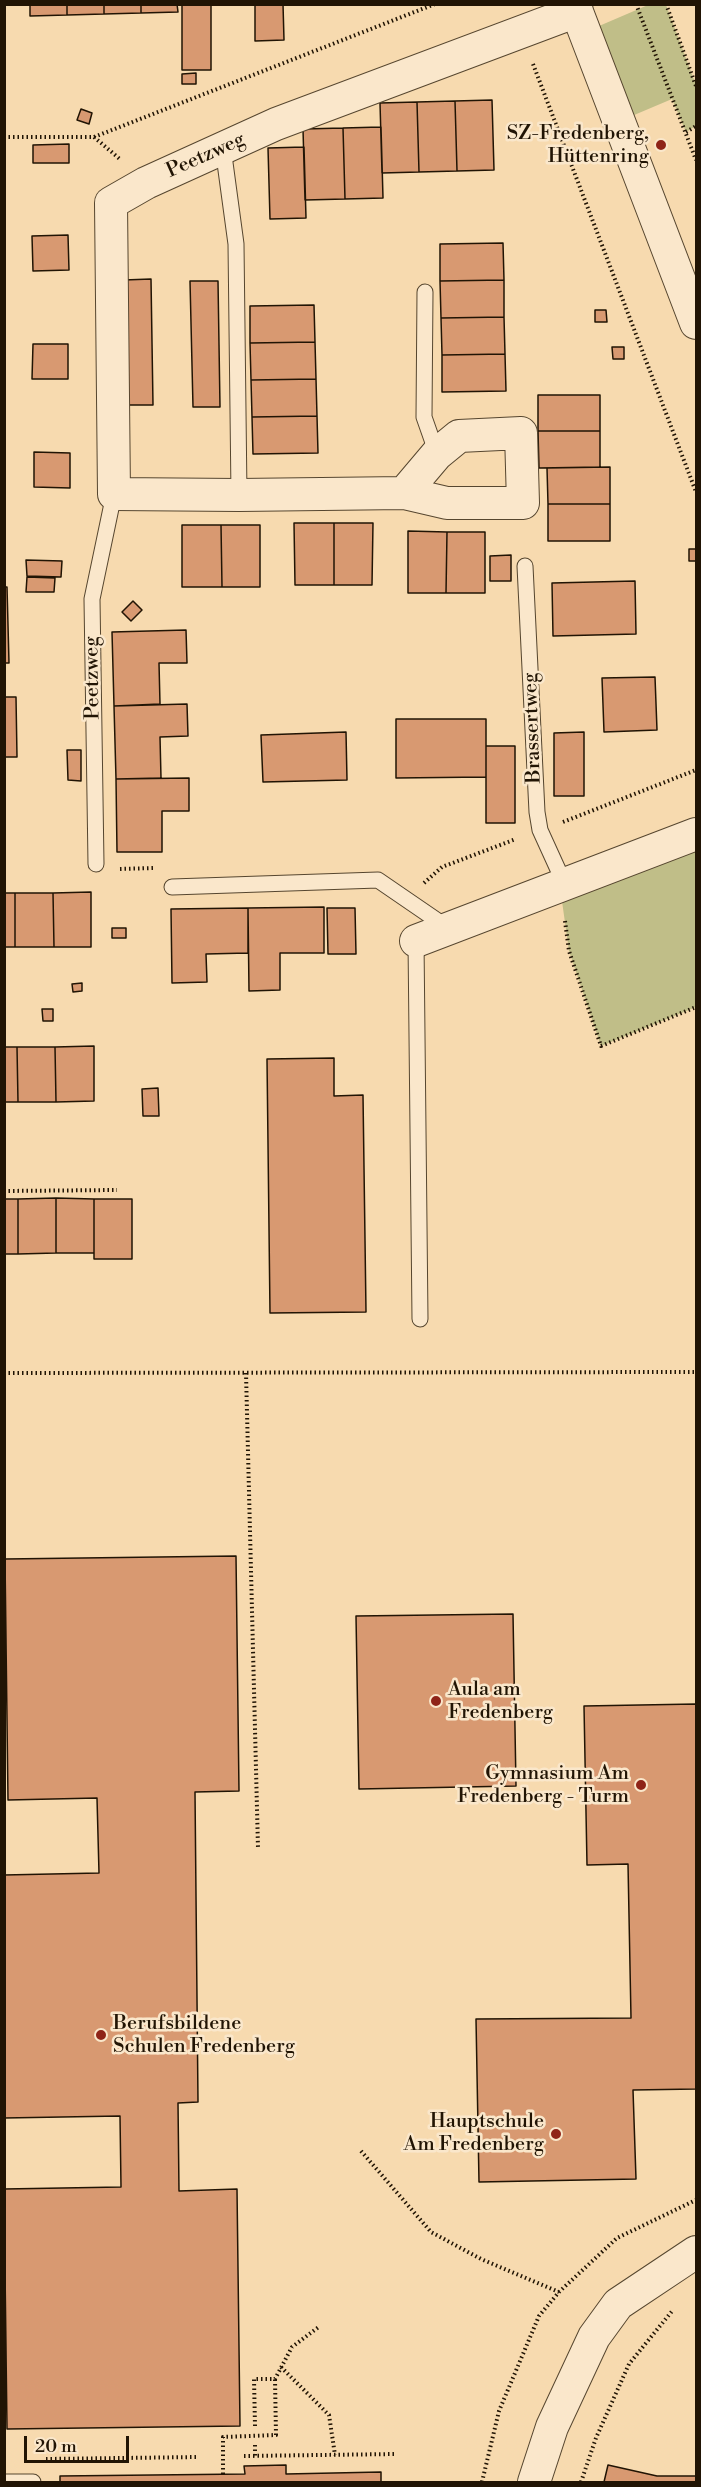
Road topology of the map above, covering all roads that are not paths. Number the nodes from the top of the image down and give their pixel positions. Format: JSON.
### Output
{"nodes":[{"id":1,"x":575,"y":8,"type":"edge"},
{"id":2,"x":223,"y":148,"type":"junction"},
{"id":3,"x":425,"y":292,"type":"dead end"},
{"id":4,"x":696,"y":323,"type":"edge"},
{"id":5,"x":437,"y":454,"type":"junction"},
{"id":6,"x":404,"y":493,"type":"junction"},
{"id":7,"x":114,"y":494,"type":"junction"},
{"id":8,"x":239,"y":495,"type":"junction"},
{"id":9,"x":525,"y":566,"type":"dead end"},
{"id":10,"x":696,"y":834,"type":"edge"},
{"id":11,"x":96,"y":864,"type":"road end"},
{"id":12,"x":563,"y":886,"type":"junction"},
{"id":13,"x":172,"y":887,"type":"road end"},
{"id":14,"x":449,"y":928,"type":"junction"},
{"id":15,"x":416,"y":941,"type":"joint"},
{"id":16,"x":420,"y":1319,"type":"dead end"},
{"id":17,"x":696,"y":2252,"type":"edge"},
{"id":18,"x":4,"y":2482,"type":"edge"},
{"id":19,"x":33,"y":2482,"type":"edge"},
{"id":20,"x":534,"y":2482,"type":"edge"}],
"edges":[{"from":1,"to":2,"type":"street","name":"Peetzweg"},
{"from":1,"to":4,"type":"street"},
{"from":2,"to":7,"type":"street","name":"Peetzweg"},
{"from":2,"to":8,"type":"lane"},
{"from":3,"to":5,"type":"lane"},
{"from":5,"to":6,"type":"street"},
{"from":5,"to":6,"type":"street"},
{"from":6,"to":8,"type":"street"},
{"from":7,"to":8,"type":"street"},
{"from":7,"to":11,"type":"lane","name":"Peetzweg"},
{"from":9,"to":12,"type":"lane","name":"Brassertweg"},
{"from":10,"to":12,"type":"street"},
{"from":12,"to":14,"type":"street"},
{"from":13,"to":14,"type":"lane"},
{"from":14,"to":15,"type":"street"},
{"from":15,"to":16,"type":"lane"},
{"from":17,"to":20,"type":"street"},
{"from":18,"to":19,"type":"lane"}]}
